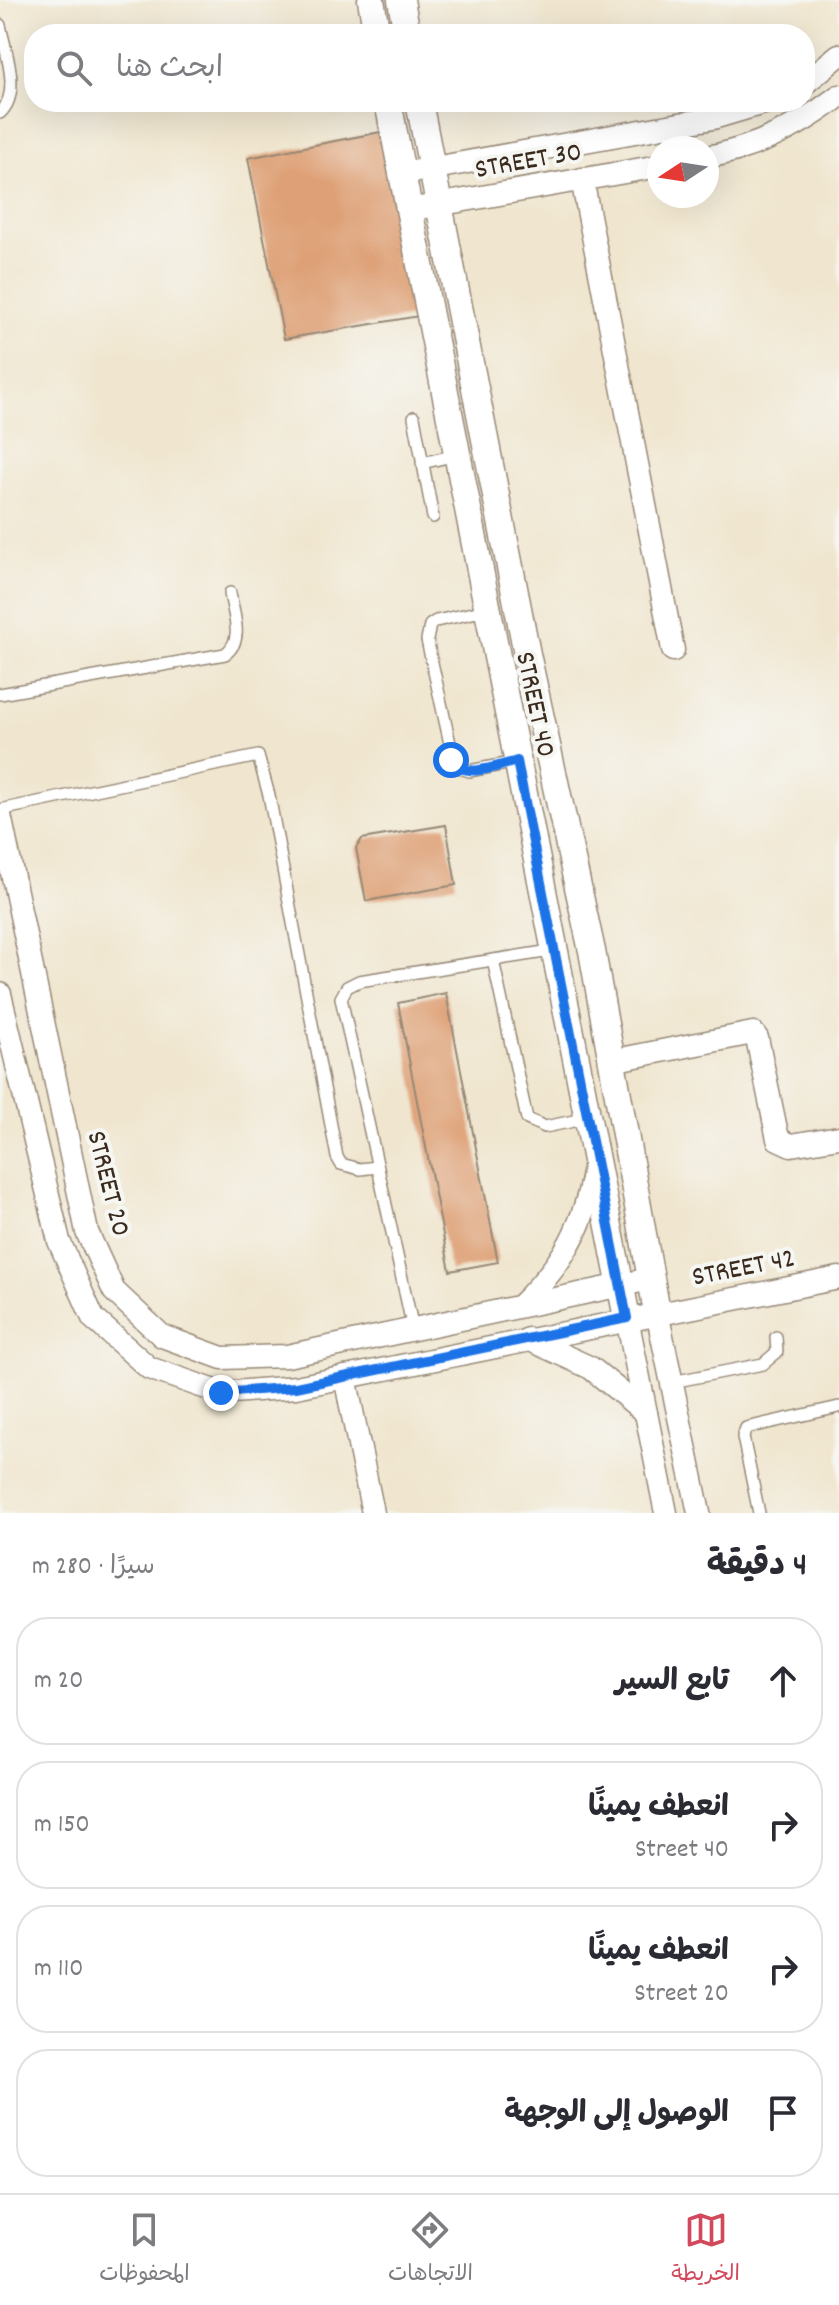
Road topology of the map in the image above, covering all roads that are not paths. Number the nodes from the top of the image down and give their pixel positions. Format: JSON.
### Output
{"nodes":[{"id":1,"x":371,"y":0,"type":"edge"},
{"id":2,"x":401,"y":0,"type":"edge"},
{"id":3,"x":375,"y":24,"type":"edge"},
{"id":4,"x":405,"y":24,"type":"edge"},
{"id":5,"x":0,"y":25,"type":"edge"},
{"id":6,"x":839,"y":55,"type":"edge"},
{"id":7,"x":815,"y":75,"type":"edge"},
{"id":8,"x":839,"y":96,"type":"edge"},
{"id":9,"x":390,"y":112,"type":"edge"},
{"id":10,"x":421,"y":112,"type":"edge"},
{"id":11,"x":733,"y":112,"type":"edge"},
{"id":12,"x":0,"y":113,"type":"edge"},
{"id":13,"x":719,"y":154,"type":"edge"},
{"id":14,"x":495,"y":158,"type":"junction"},
{"id":15,"x":647,"y":168,"type":"edge"},
{"id":16,"x":431,"y":169,"type":"junction"},
{"id":17,"x":401,"y":174,"type":"junction"},
{"id":18,"x":582,"y":179,"type":"junction"},
{"id":19,"x":502,"y":194,"type":"junction"},
{"id":20,"x":438,"y":205,"type":"junction"},
{"id":21,"x":408,"y":210,"type":"junction"},
{"id":22,"x":414,"y":417,"type":"dead end"},
{"id":23,"x":456,"y":455,"type":"junction"},
{"id":24,"x":422,"y":463,"type":"junction"},
{"id":25,"x":433,"y":517,"type":"dead end"},
{"id":26,"x":230,"y":593,"type":"dead end"},
{"id":27,"x":486,"y":610,"type":"junction"},
{"id":28,"x":673,"y":650,"type":"dead end"},
{"id":29,"x":0,"y":694,"type":"edge"},
{"id":30,"x":517,"y":761,"type":"junction"},
{"id":31,"x":0,"y":812,"type":"edge"},
{"id":32,"x":557,"y":950,"type":"junction"},
{"id":33,"x":493,"y":960,"type":"junction"},
{"id":34,"x":0,"y":994,"type":"edge"},
{"id":35,"x":611,"y":1061,"type":"junction"},
{"id":36,"x":588,"y":1118,"type":"junction"},
{"id":37,"x":839,"y":1137,"type":"edge"},
{"id":38,"x":595,"y":1157,"type":"junction"},
{"id":39,"x":377,"y":1167,"type":"junction"},
{"id":40,"x":839,"y":1278,"type":"edge"},
{"id":41,"x":650,"y":1279,"type":"junction"},
{"id":42,"x":620,"y":1285,"type":"junction"},
{"id":43,"x":520,"y":1306,"type":"junction"},
{"id":44,"x":657,"y":1312,"type":"junction"},
{"id":45,"x":627,"y":1318,"type":"junction"},
{"id":46,"x":413,"y":1329,"type":"junction"},
{"id":47,"x":776,"y":1337,"type":"dead end"},
{"id":48,"x":527,"y":1339,"type":"junction"},
{"id":49,"x":345,"y":1377,"type":"junction"},
{"id":50,"x":672,"y":1382,"type":"junction"},
{"id":51,"x":839,"y":1407,"type":"edge"},
{"id":52,"x":646,"y":1413,"type":"junction"},
{"id":53,"x":373,"y":1513,"type":"edge"},
{"id":54,"x":666,"y":1513,"type":"edge"},
{"id":55,"x":699,"y":1513,"type":"edge"},
{"id":56,"x":759,"y":1513,"type":"edge"}],
"edges":[{"from":1,"to":3,"type":"street"},
{"from":2,"to":4,"type":"street"},
{"from":5,"to":12,"type":"lane"},
{"from":6,"to":7,"type":"street"},
{"from":8,"to":13,"type":"street"},
{"from":9,"to":17,"type":"street","name":"STREET 40"},
{"from":10,"to":16,"type":"street","name":"STREET 40"},
{"from":11,"to":14,"type":"street","name":"STREET 30"},
{"from":14,"to":16,"type":"street","name":"STREET 30"},
{"from":14,"to":19,"type":"street"},
{"from":15,"to":18,"type":"street","name":"STREET 30"},
{"from":16,"to":17,"type":"street","name":"STREET 30"},
{"from":16,"to":20,"type":"street","name":"STREET 40"},
{"from":17,"to":21,"type":"street","name":"STREET 40"},
{"from":18,"to":19,"type":"street","name":"STREET 30"},
{"from":18,"to":28,"type":"street"},
{"from":19,"to":20,"type":"street","name":"STREET 30"},
{"from":20,"to":21,"type":"street","name":"STREET 30"},
{"from":20,"to":35,"type":"street","name":"STREET 40"},
{"from":21,"to":23,"type":"street","name":"STREET 40"},
{"from":22,"to":24,"type":"lane"},
{"from":23,"to":24,"type":"lane"},
{"from":23,"to":27,"type":"street","name":"STREET 40"},
{"from":24,"to":25,"type":"lane"},
{"from":26,"to":29,"type":"lane"},
{"from":27,"to":30,"type":"street","name":"STREET 40"},
{"from":27,"to":30,"type":"lane"},
{"from":30,"to":32,"type":"street","name":"STREET 40"},
{"from":31,"to":39,"type":"lane"},
{"from":31,"to":46,"type":"street","name":"STREET 20"},
{"from":32,"to":33,"type":"lane"},
{"from":32,"to":36,"type":"street","name":"STREET 40"},
{"from":33,"to":36,"type":"lane"},
{"from":33,"to":39,"type":"lane"},
{"from":34,"to":49,"type":"street"},
{"from":35,"to":37,"type":"street"},
{"from":35,"to":41,"type":"street","name":"STREET 40"},
{"from":36,"to":38,"type":"street","name":"STREET 40"},
{"from":38,"to":42,"type":"street","name":"STREET 40"},
{"from":38,"to":43,"type":"street"},
{"from":39,"to":46,"type":"lane"},
{"from":40,"to":44,"type":"street","name":"STREET 42"},
{"from":41,"to":42,"type":"street","name":"STREET 20"},
{"from":41,"to":44,"type":"street","name":"STREET 40"},
{"from":42,"to":43,"type":"street","name":"STREET 20"},
{"from":42,"to":45,"type":"street","name":"STREET 40"},
{"from":43,"to":46,"type":"street","name":"STREET 20"},
{"from":44,"to":45,"type":"street"},
{"from":44,"to":50,"type":"street"},
{"from":45,"to":48,"type":"street"},
{"from":45,"to":52,"type":"street"},
{"from":47,"to":50,"type":"lane"},
{"from":48,"to":49,"type":"street"},
{"from":48,"to":52,"type":"street"},
{"from":49,"to":53,"type":"street"},
{"from":50,"to":55,"type":"street"},
{"from":51,"to":56,"type":"lane"},
{"from":52,"to":54,"type":"street"}]}
